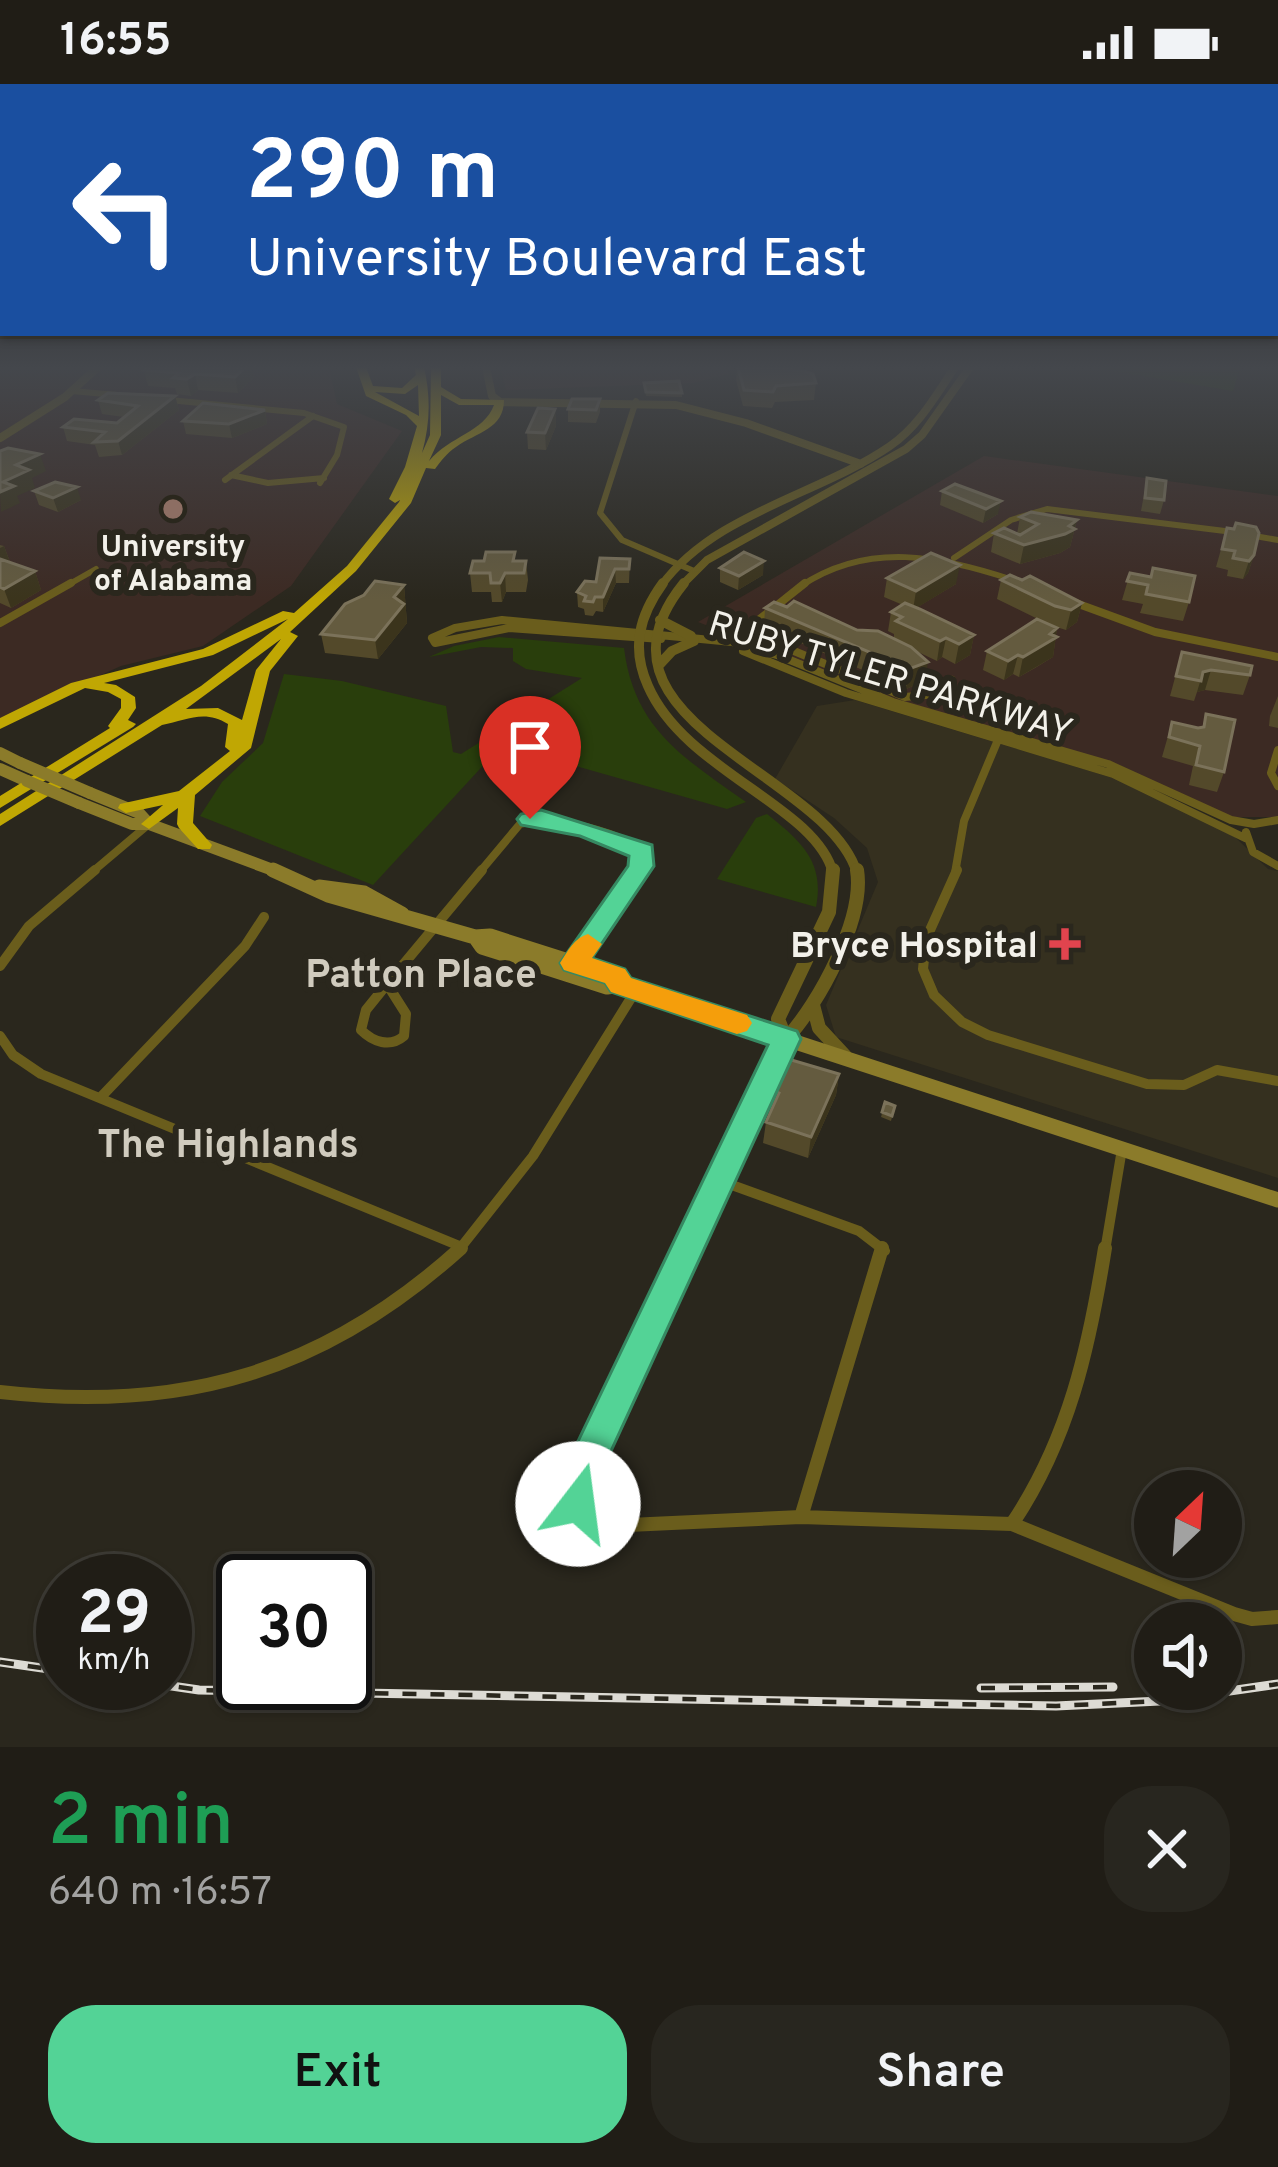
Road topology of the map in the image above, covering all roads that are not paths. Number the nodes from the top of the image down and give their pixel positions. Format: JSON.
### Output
{"nodes":[{"id":1,"x":273,"y":445,"type":"edge"},
{"id":2,"x":339,"y":445,"type":"edge"},
{"id":3,"x":418,"y":445,"type":"edge"},
{"id":4,"x":434,"y":445,"type":"edge"},
{"id":5,"x":451,"y":445,"type":"edge"},
{"id":6,"x":621,"y":445,"type":"edge"},
{"id":7,"x":806,"y":445,"type":"edge"},
{"id":8,"x":889,"y":445,"type":"edge"},
{"id":9,"x":907,"y":445,"type":"edge"},
{"id":10,"x":860,"y":464,"type":"junction"},
{"id":11,"x":872,"y":468,"type":"junction"},
{"id":12,"x":424,"y":475,"type":"junction"},
{"id":13,"x":1278,"y":540,"type":"edge"},
{"id":14,"x":954,"y":558,"type":"junction"},
{"id":15,"x":679,"y":566,"type":"junction"},
{"id":16,"x":96,"y":569,"type":"dead end"},
{"id":17,"x":694,"y":572,"type":"junction"},
{"id":18,"x":1027,"y":585,"type":"edge"},
{"id":19,"x":326,"y":596,"type":"junction"},
{"id":20,"x":1069,"y":601,"type":"edge"},
{"id":21,"x":288,"y":614,"type":"junction"},
{"id":22,"x":660,"y":620,"type":"junction"},
{"id":23,"x":0,"y":623,"type":"edge"},
{"id":24,"x":519,"y":626,"type":"junction"},
{"id":25,"x":639,"y":636,"type":"junction"},
{"id":26,"x":656,"y":636,"type":"junction"},
{"id":27,"x":692,"y":639,"type":"junction"},
{"id":28,"x":1278,"y":657,"type":"edge"},
{"id":29,"x":659,"y":665,"type":"junction"},
{"id":30,"x":952,"y":680,"type":"dead end"},
{"id":31,"x":0,"y":727,"type":"edge"},
{"id":32,"x":131,"y":736,"type":"junction"},
{"id":33,"x":1000,"y":736,"type":"junction"},
{"id":34,"x":104,"y":738,"type":"junction"},
{"id":35,"x":1278,"y":750,"type":"edge"},
{"id":36,"x":0,"y":753,"type":"edge"},
{"id":37,"x":2,"y":770,"type":"edge"},
{"id":38,"x":1278,"y":786,"type":"edge"},
{"id":39,"x":183,"y":796,"type":"junction"},
{"id":40,"x":84,"y":798,"type":"junction"},
{"id":41,"x":0,"y":803,"type":"edge"},
{"id":42,"x":126,"y":808,"type":"junction"},
{"id":43,"x":0,"y":820,"type":"edge"},
{"id":44,"x":1278,"y":820,"type":"edge"},
{"id":45,"x":1254,"y":824,"type":"junction"},
{"id":46,"x":142,"y":829,"type":"junction"},
{"id":47,"x":1245,"y":838,"type":"junction"},
{"id":48,"x":204,"y":845,"type":"junction"},
{"id":49,"x":1278,"y":866,"type":"edge"},
{"id":50,"x":264,"y":917,"type":"dead end"},
{"id":51,"x":436,"y":925,"type":"junction"},
{"id":52,"x":475,"y":937,"type":"junction"},
{"id":53,"x":574,"y":963,"type":"junction"},
{"id":54,"x":0,"y":966,"type":"edge"},
{"id":55,"x":387,"y":984,"type":"junction"},
{"id":56,"x":628,"y":987,"type":"junction"},
{"id":57,"x":813,"y":1005,"type":"junction"},
{"id":58,"x":0,"y":1036,"type":"edge"},
{"id":59,"x":786,"y":1039,"type":"junction"},
{"id":60,"x":6,"y":1054,"type":"edge"},
{"id":61,"x":851,"y":1060,"type":"junction"},
{"id":62,"x":1278,"y":1081,"type":"edge"},
{"id":63,"x":100,"y":1098,"type":"junction"},
{"id":64,"x":1123,"y":1149,"type":"junction"},
{"id":65,"x":718,"y":1180,"type":"junction"},
{"id":66,"x":1278,"y":1201,"type":"edge"},
{"id":67,"x":462,"y":1247,"type":"junction"},
{"id":68,"x":0,"y":1392,"type":"edge"},
{"id":69,"x":801,"y":1517,"type":"junction"},
{"id":70,"x":1012,"y":1524,"type":"junction"},
{"id":71,"x":1278,"y":1617,"type":"edge"}],
"edges":[{"from":1,"to":2,"type":"street"},
{"from":3,"to":21,"type":"highway"},
{"from":4,"to":12,"type":"highway"},
{"from":5,"to":12,"type":"highway"},
{"from":6,"to":15,"type":"street"},
{"from":7,"to":10,"type":"street"},
{"from":8,"to":10,"type":"street"},
{"from":9,"to":11,"type":"street"},
{"from":10,"to":11,"type":"street"},
{"from":10,"to":15,"type":"street"},
{"from":11,"to":17,"type":"street"},
{"from":12,"to":19,"type":"highway"},
{"from":13,"to":14,"type":"street"},
{"from":14,"to":18,"type":"street"},
{"from":14,"to":30,"type":"street"},
{"from":15,"to":17,"type":"street"},
{"from":15,"to":25,"type":"street"},
{"from":16,"to":23,"type":"street"},
{"from":17,"to":22,"type":"street"},
{"from":19,"to":32,"type":"highway"},
{"from":19,"to":39,"type":"highway"},
{"from":20,"to":28,"type":"street"},
{"from":21,"to":31,"type":"highway"},
{"from":21,"to":34,"type":"highway"},
{"from":22,"to":26,"type":"street"},
{"from":22,"to":27,"type":"street"},
{"from":24,"to":24,"type":"street","name":"RUBY TYLER PARKWAY"},
{"from":24,"to":25,"type":"street","name":"RUBY TYLER PARKWAY"},
{"from":25,"to":26,"type":"street","name":"RUBY TYLER PARKWAY"},
{"from":25,"to":59,"type":"street"},
{"from":26,"to":27,"type":"street","name":"RUBY TYLER PARKWAY"},
{"from":26,"to":29,"type":"street"},
{"from":27,"to":29,"type":"street"},
{"from":27,"to":33,"type":"street","name":"RUBY TYLER PARKWAY"},
{"from":29,"to":57,"type":"street"},
{"from":31,"to":34,"type":"highway"},
{"from":32,"to":39,"type":"highway"},
{"from":32,"to":43,"type":"highway"},
{"from":33,"to":45,"type":"street","name":"RUBY TYLER PARKWAY"},
{"from":33,"to":47,"type":"street","name":"RUBY TYLER PARKWAY"},
{"from":33,"to":62,"type":"street"},
{"from":34,"to":41,"type":"highway"},
{"from":35,"to":38,"type":"street"},
{"from":36,"to":40,"type":"main road","bridge":true},
{"from":37,"to":40,"type":"main road","bridge":true},
{"from":39,"to":42,"type":"highway"},
{"from":39,"to":46,"type":"highway"},
{"from":39,"to":48,"type":"highway"},
{"from":40,"to":42,"type":"main road"},
{"from":40,"to":46,"type":"main road"},
{"from":42,"to":46,"type":"main road"},
{"from":44,"to":45,"type":"street"},
{"from":45,"to":47,"type":"street"},
{"from":46,"to":48,"type":"main road"},
{"from":46,"to":54,"type":"street"},
{"from":47,"to":49,"type":"street","name":"RUBY TYLER PARKWAY"},
{"from":48,"to":51,"type":"main road"},
{"from":50,"to":63,"type":"street"},
{"from":51,"to":52,"type":"main road"},
{"from":51,"to":53,"type":"street"},
{"from":51,"to":55,"type":"street"},
{"from":52,"to":53,"type":"main road"},
{"from":52,"to":56,"type":"main road"},
{"from":53,"to":56,"type":"main road"},
{"from":55,"to":55,"type":"street"},
{"from":56,"to":59,"type":"main road"},
{"from":56,"to":67,"type":"street"},
{"from":57,"to":59,"type":"street"},
{"from":57,"to":61,"type":"street"},
{"from":58,"to":60,"type":"street"},
{"from":59,"to":61,"type":"main road"},
{"from":59,"to":65,"type":"street"},
{"from":60,"to":63,"type":"street"},
{"from":61,"to":64,"type":"main road"},
{"from":63,"to":67,"type":"street"},
{"from":64,"to":66,"type":"main road"},
{"from":64,"to":70,"type":"street"},
{"from":65,"to":69,"type":"street"},
{"from":65,"to":69,"type":"street"},
{"from":67,"to":68,"type":"street"},
{"from":69,"to":70,"type":"street"},
{"from":70,"to":71,"type":"street"}]}
